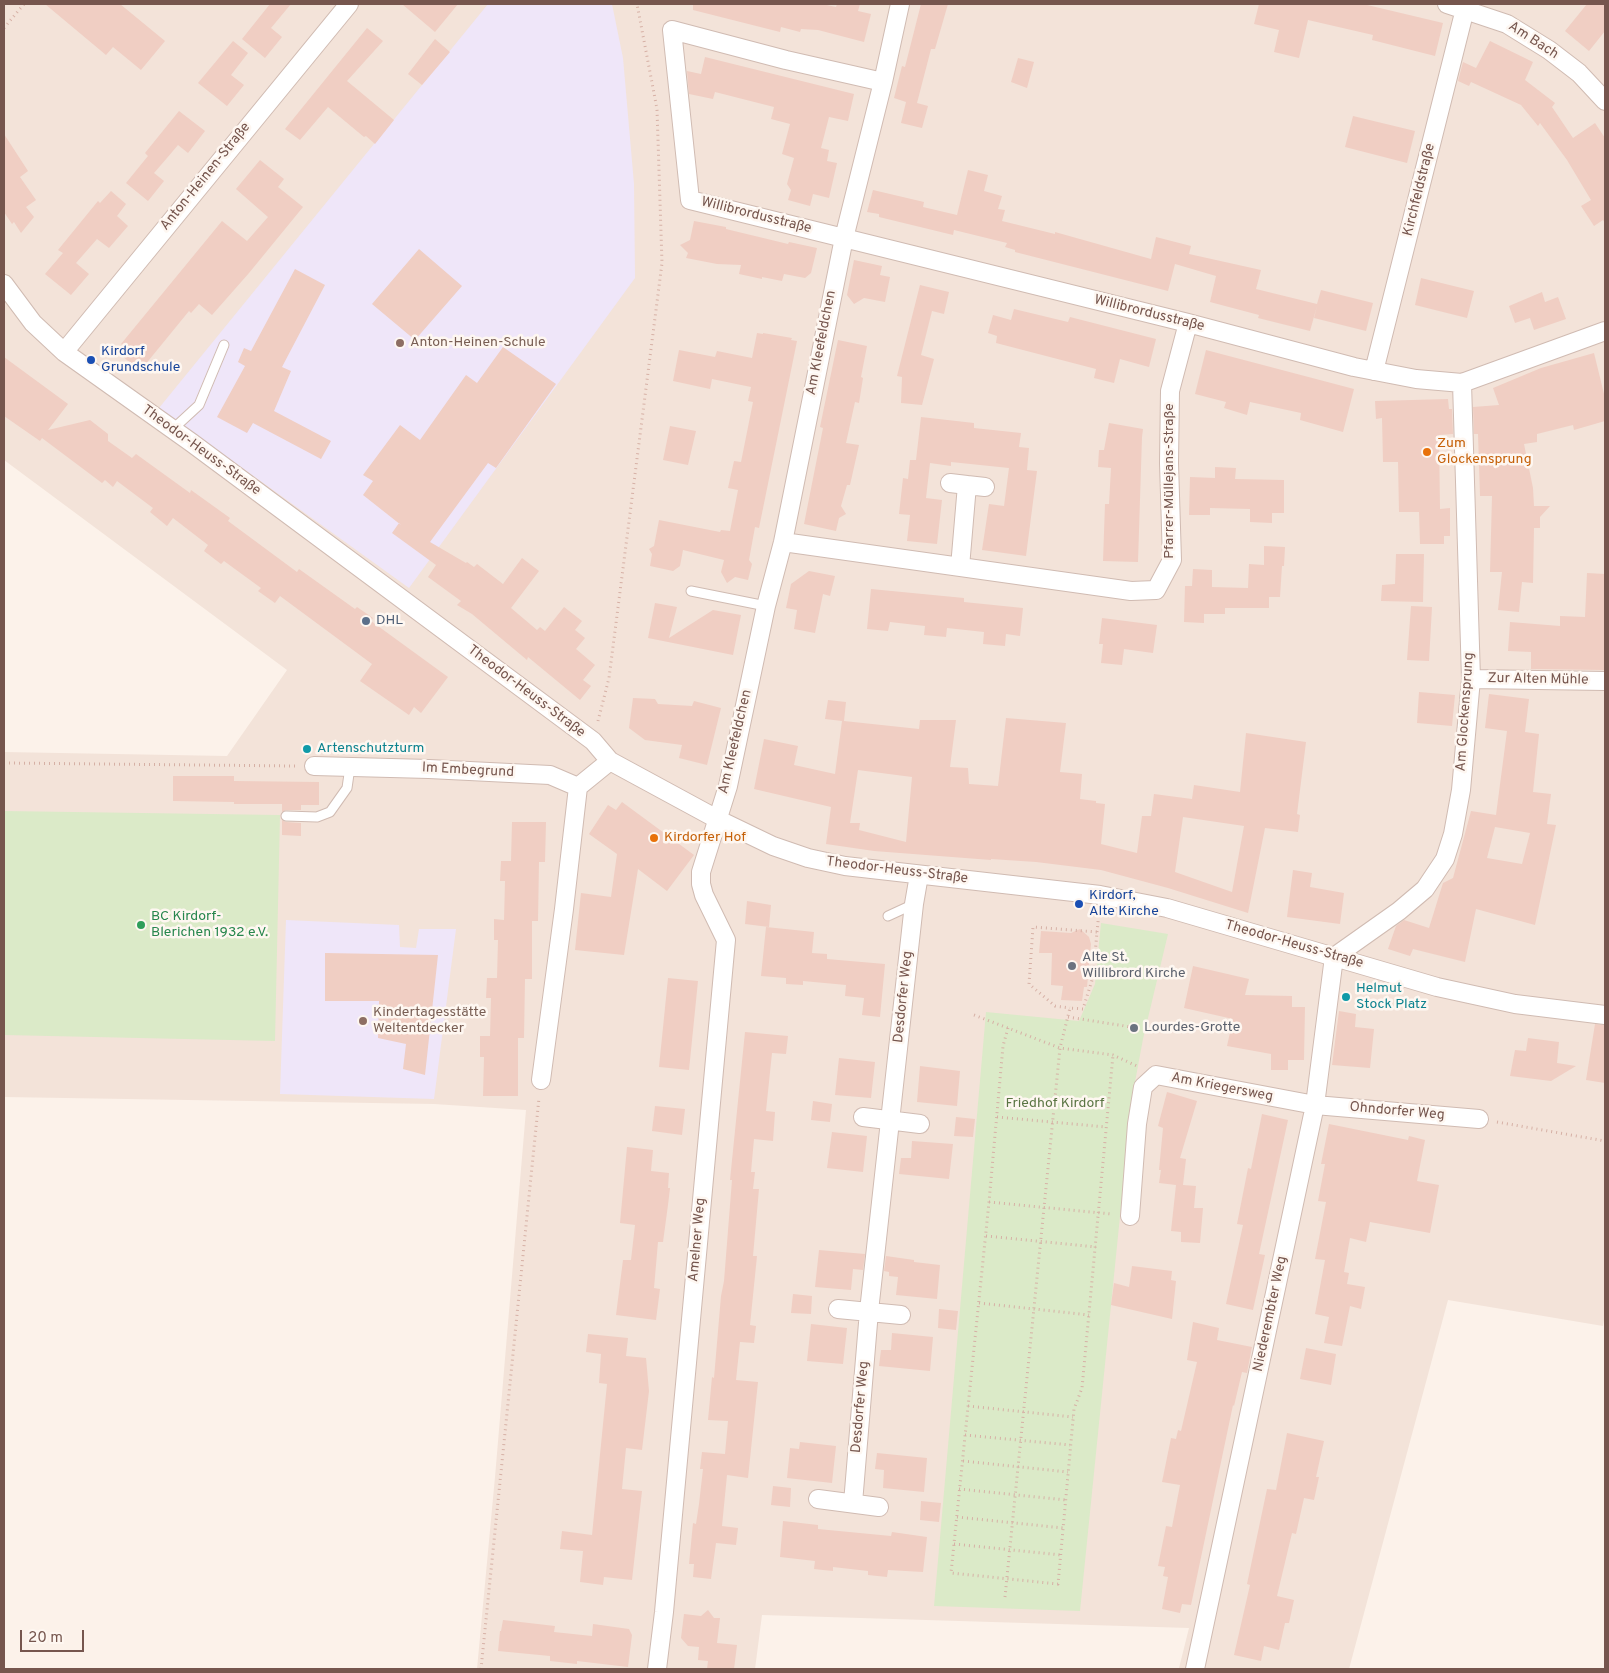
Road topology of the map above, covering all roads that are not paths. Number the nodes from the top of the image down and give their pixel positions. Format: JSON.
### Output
{"nodes":[{"id":1,"x":349,"y":4,"type":"edge"},
{"id":2,"x":900,"y":4,"type":"edge"},
{"id":3,"x":1447,"y":4,"type":"edge"},
{"id":4,"x":1465,"y":9,"type":"junction"},
{"id":5,"x":883,"y":82,"type":"junction"},
{"id":6,"x":1605,"y":101,"type":"edge"},
{"id":7,"x":844,"y":238,"type":"junction"},
{"id":8,"x":4,"y":284,"type":"edge"},
{"id":9,"x":1188,"y":324,"type":"junction"},
{"id":10,"x":1605,"y":331,"type":"edge"},
{"id":11,"x":224,"y":345,"type":"dead end"},
{"id":12,"x":64,"y":352,"type":"junction"},
{"id":13,"x":1374,"y":371,"type":"junction"},
{"id":14,"x":1462,"y":383,"type":"junction"},
{"id":15,"x":172,"y":429,"type":"junction"},
{"id":16,"x":950,"y":483,"type":"dead end"},
{"id":17,"x":783,"y":542,"type":"junction"},
{"id":18,"x":960,"y":567,"type":"junction"},
{"id":19,"x":691,"y":591,"type":"dead end"},
{"id":20,"x":766,"y":606,"type":"junction"},
{"id":21,"x":1471,"y":679,"type":"junction"},
{"id":22,"x":1605,"y":681,"type":"edge"},
{"id":23,"x":610,"y":762,"type":"junction"},
{"id":24,"x":314,"y":766,"type":"road end"},
{"id":25,"x":350,"y":767,"type":"junction"},
{"id":26,"x":578,"y":787,"type":"junction"},
{"id":27,"x":286,"y":816,"type":"dead end"},
{"id":28,"x":717,"y":819,"type":"junction"},
{"id":29,"x":919,"y":875,"type":"junction"},
{"id":30,"x":914,"y":904,"type":"junction"},
{"id":31,"x":888,"y":916,"type":"dead end"},
{"id":32,"x":1334,"y":957,"type":"junction"},
{"id":33,"x":1605,"y":1015,"type":"edge"},
{"id":34,"x":541,"y":1080,"type":"road end"},
{"id":35,"x":1315,"y":1105,"type":"junction"},
{"id":36,"x":863,"y":1117,"type":"dead end"},
{"id":37,"x":1479,"y":1119,"type":"road end"},
{"id":38,"x":891,"y":1120,"type":"junction"},
{"id":39,"x":920,"y":1124,"type":"dead end"},
{"id":40,"x":1130,"y":1216,"type":"dead end"},
{"id":41,"x":838,"y":1309,"type":"dead end"},
{"id":42,"x":869,"y":1312,"type":"junction"},
{"id":43,"x":901,"y":1316,"type":"dead end"},
{"id":44,"x":818,"y":1499,"type":"dead end"},
{"id":45,"x":852,"y":1503,"type":"junction"},
{"id":46,"x":879,"y":1507,"type":"dead end"},
{"id":47,"x":657,"y":1669,"type":"edge"},
{"id":48,"x":1195,"y":1669,"type":"edge"}],
"edges":[{"from":1,"to":12,"type":"street","name":"Anton-Heinen-Straße"},
{"from":2,"to":5,"type":"street","name":"Am Kleefeldchen"},
{"from":3,"to":4,"type":"street","name":"Am Bach"},
{"from":4,"to":6,"type":"street","name":"Am Bach"},
{"from":4,"to":13,"type":"street","name":"Kirchfeldstraße"},
{"from":5,"to":7,"type":"street","name":"Am Kleefeldchen"},
{"from":5,"to":7,"type":"street","name":"Willibrordusstraße"},
{"from":7,"to":9,"type":"street","name":"Willibrordusstraße"},
{"from":7,"to":17,"type":"street","name":"Am Kleefeldchen"},
{"from":8,"to":12,"type":"street","name":"Theodor-Heuss-Straße"},
{"from":9,"to":13,"type":"street","name":"Willibrordusstraße"},
{"from":9,"to":18,"type":"street","name":"Pfarrer-Müllejans-Straße"},
{"from":10,"to":14,"type":"street","name":"Willibrordusstraße"},
{"from":11,"to":15,"type":"lane"},
{"from":12,"to":15,"type":"street","name":"Theodor-Heuss-Straße"},
{"from":13,"to":14,"type":"street","name":"Willibrordusstraße"},
{"from":14,"to":21,"type":"street","name":"Am Glockensprung"},
{"from":15,"to":23,"type":"street","name":"Theodor-Heuss-Straße"},
{"from":16,"to":18,"type":"street"},
{"from":17,"to":18,"type":"street","name":"Pfarrer-Müllejans-Straße"},
{"from":17,"to":20,"type":"street","name":"Am Kleefeldchen"},
{"from":19,"to":20,"type":"lane"},
{"from":20,"to":28,"type":"street","name":"Am Kleefeldchen"},
{"from":21,"to":22,"type":"street","name":"Zur Alten Mühle"},
{"from":21,"to":32,"type":"street","name":"Am Glockensprung"},
{"from":23,"to":26,"type":"street"},
{"from":23,"to":28,"type":"street","name":"Theodor-Heuss-Straße"},
{"from":24,"to":25,"type":"street","name":"Im Embegrund"},
{"from":25,"to":26,"type":"street","name":"Im Embegrund"},
{"from":25,"to":27,"type":"lane"},
{"from":26,"to":34,"type":"street"},
{"from":28,"to":29,"type":"street","name":"Theodor-Heuss-Straße"},
{"from":28,"to":47,"type":"street","name":"Amelner Weg"},
{"from":29,"to":30,"type":"street","name":"Desdorfer Weg"},
{"from":29,"to":32,"type":"street","name":"Theodor-Heuss-Straße"},
{"from":30,"to":31,"type":"lane"},
{"from":30,"to":38,"type":"street","name":"Desdorfer Weg"},
{"from":32,"to":33,"type":"street","name":"Theodor-Heuss-Straße"},
{"from":32,"to":35,"type":"street","name":"Niederembter Weg"},
{"from":35,"to":37,"type":"street","name":"Ohndorfer Weg"},
{"from":35,"to":40,"type":"street","name":"Am Kriegersweg"},
{"from":35,"to":48,"type":"street","name":"Niederembter Weg"},
{"from":36,"to":38,"type":"street"},
{"from":38,"to":39,"type":"street"},
{"from":38,"to":42,"type":"street","name":"Desdorfer Weg"},
{"from":41,"to":42,"type":"street"},
{"from":42,"to":43,"type":"street"},
{"from":42,"to":45,"type":"street","name":"Desdorfer Weg"},
{"from":44,"to":45,"type":"street"},
{"from":45,"to":46,"type":"street"}]}
